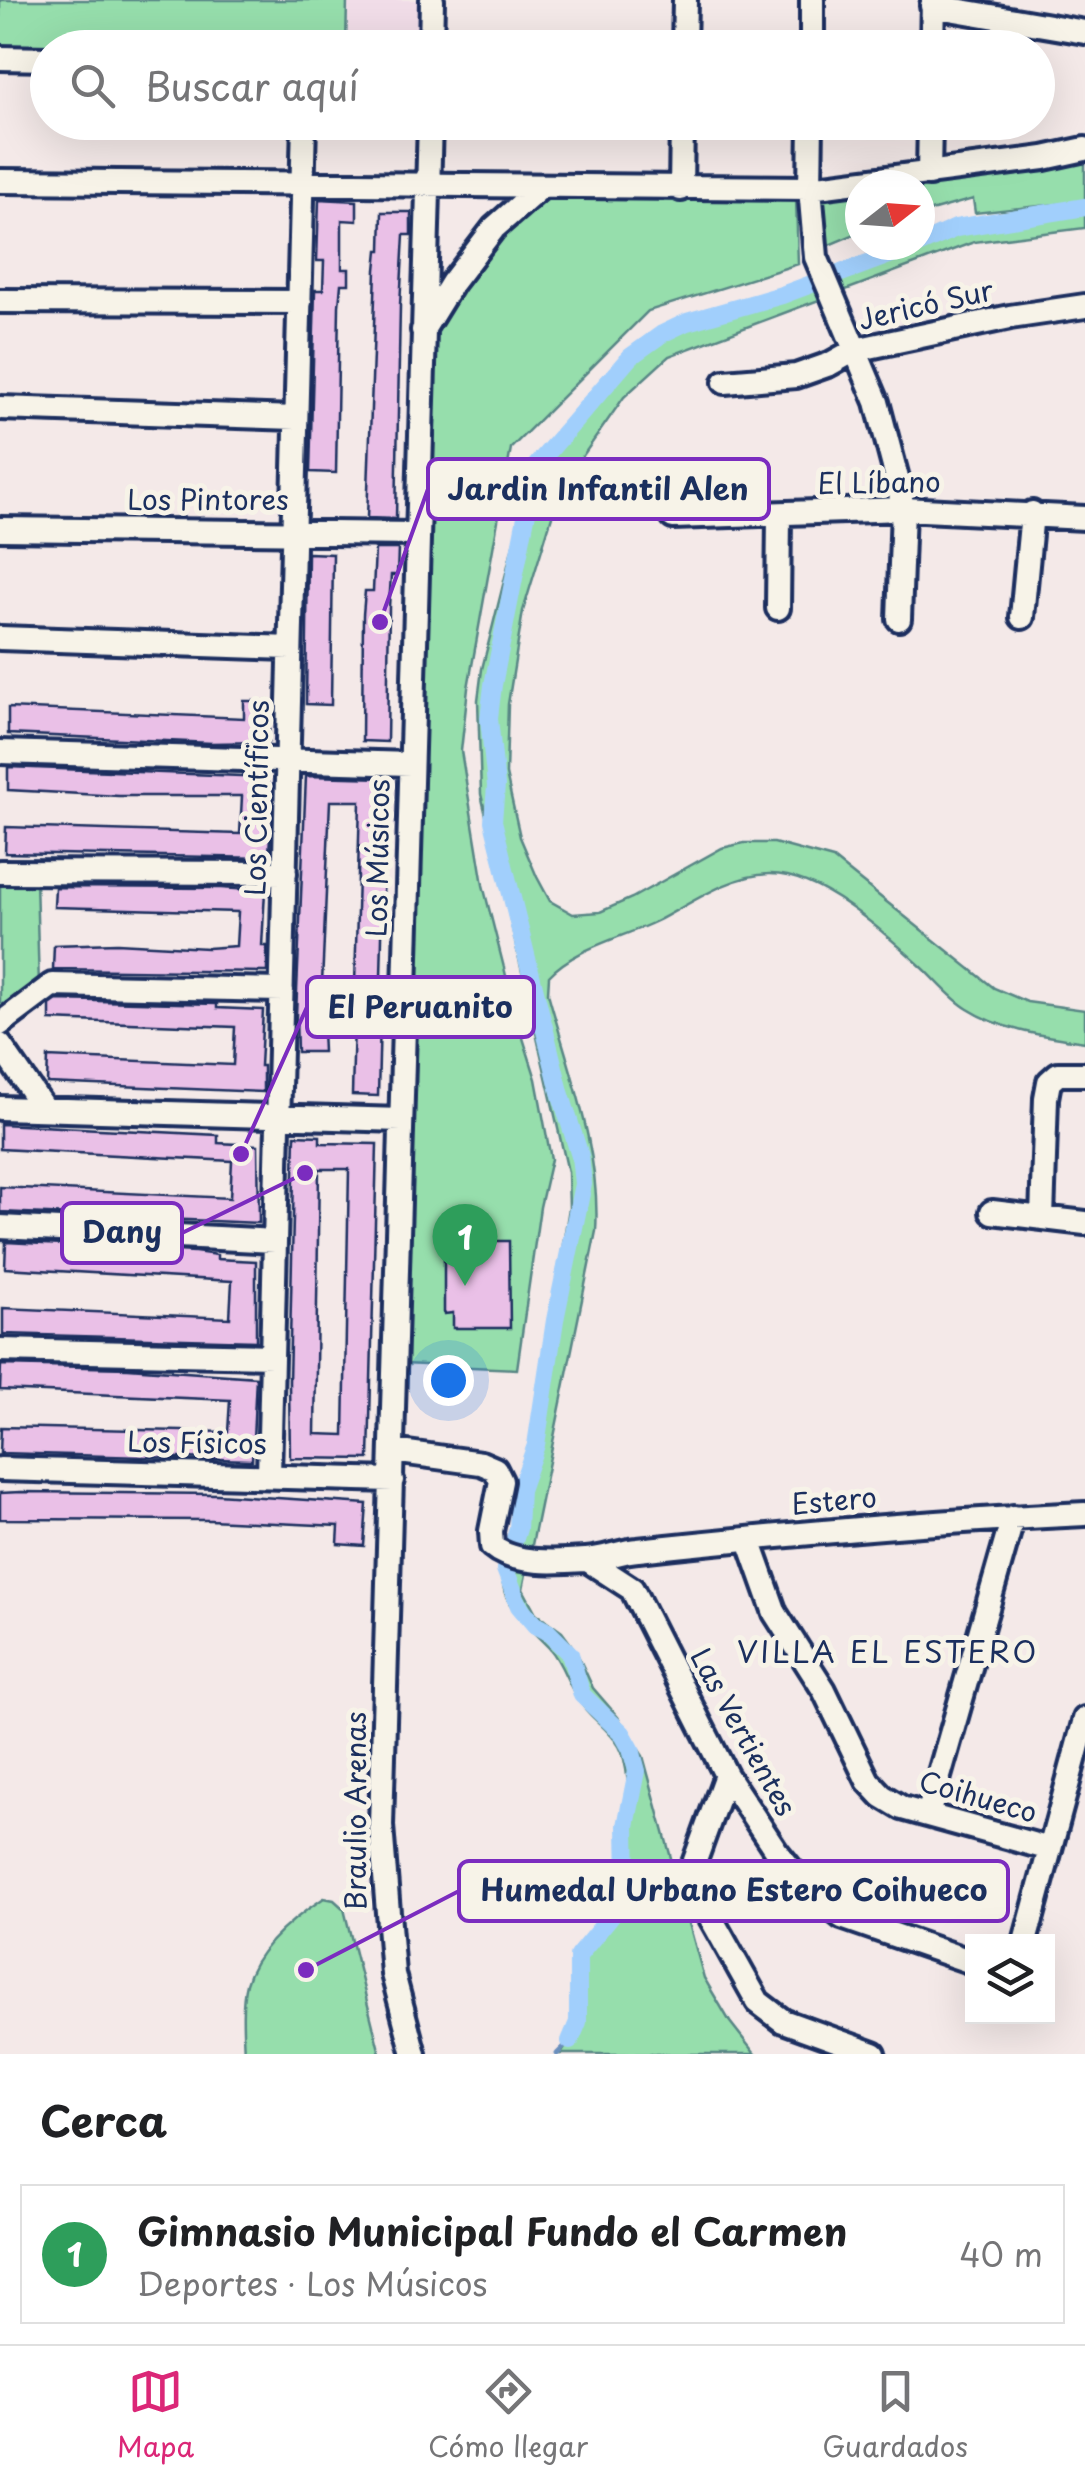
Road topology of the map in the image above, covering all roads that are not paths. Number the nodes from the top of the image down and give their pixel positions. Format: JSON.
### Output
{"nodes":[{"id":1,"x":432,"y":0,"type":"edge"},
{"id":2,"x":685,"y":0,"type":"edge"},
{"id":3,"x":812,"y":0,"type":"edge"},
{"id":4,"x":932,"y":3,"type":"edge"},
{"id":5,"x":431,"y":30,"type":"edge"},
{"id":6,"x":684,"y":30,"type":"edge"},
{"id":7,"x":812,"y":30,"type":"edge"},
{"id":8,"x":932,"y":30,"type":"edge"},
{"id":9,"x":1085,"y":32,"type":"edge"},
{"id":10,"x":0,"y":58,"type":"edge"},
{"id":11,"x":30,"y":59,"type":"edge"},
{"id":12,"x":303,"y":140,"type":"edge"},
{"id":13,"x":429,"y":140,"type":"edge"},
{"id":14,"x":682,"y":140,"type":"edge"},
{"id":15,"x":811,"y":140,"type":"edge"},
{"id":16,"x":930,"y":140,"type":"edge"},
{"id":17,"x":1085,"y":149,"type":"edge"},
{"id":18,"x":929,"y":170,"type":"edge"},
{"id":19,"x":935,"y":173,"type":"edge"},
{"id":20,"x":0,"y":181,"type":"edge"},
{"id":21,"x":845,"y":184,"type":"edge"},
{"id":22,"x":302,"y":185,"type":"junction"},
{"id":23,"x":428,"y":186,"type":"junction"},
{"id":24,"x":541,"y":187,"type":"junction"},
{"id":25,"x":810,"y":188,"type":"junction"},
{"id":26,"x":681,"y":189,"type":"junction"},
{"id":27,"x":0,"y":301,"type":"edge"},
{"id":28,"x":300,"y":302,"type":"junction"},
{"id":29,"x":1085,"y":306,"type":"edge"},
{"id":30,"x":421,"y":333,"type":"junction"},
{"id":31,"x":855,"y":350,"type":"junction"},
{"id":32,"x":725,"y":382,"type":"dead end"},
{"id":33,"x":0,"y":408,"type":"edge"},
{"id":34,"x":296,"y":418,"type":"junction"},
{"id":35,"x":903,"y":509,"type":"junction"},
{"id":36,"x":1032,"y":513,"type":"junction"},
{"id":37,"x":673,"y":516,"type":"dead end"},
{"id":38,"x":779,"y":516,"type":"junction"},
{"id":39,"x":1085,"y":518,"type":"edge"},
{"id":40,"x":0,"y":529,"type":"edge"},
{"id":41,"x":294,"y":530,"type":"junction"},
{"id":42,"x":416,"y":534,"type":"junction"},
{"id":43,"x":778,"y":608,"type":"dead end"},
{"id":44,"x":1022,"y":617,"type":"dead end"},
{"id":45,"x":899,"y":618,"type":"dead end"},
{"id":46,"x":0,"y":638,"type":"edge"},
{"id":47,"x":290,"y":648,"type":"junction"},
{"id":48,"x":0,"y":752,"type":"edge"},
{"id":49,"x":288,"y":758,"type":"junction"},
{"id":50,"x":410,"y":764,"type":"junction"},
{"id":51,"x":0,"y":872,"type":"edge"},
{"id":52,"x":285,"y":873,"type":"junction"},
{"id":53,"x":282,"y":990,"type":"junction"},
{"id":54,"x":0,"y":1024,"type":"edge"},
{"id":55,"x":0,"y":1044,"type":"edge"},
{"id":56,"x":1085,"y":1074,"type":"edge"},
{"id":57,"x":0,"y":1108,"type":"edge"},
{"id":58,"x":44,"y":1109,"type":"junction"},
{"id":59,"x":278,"y":1117,"type":"junction"},
{"id":60,"x":401,"y":1120,"type":"junction"},
{"id":61,"x":992,"y":1212,"type":"dead end"},
{"id":62,"x":1042,"y":1218,"type":"junction"},
{"id":63,"x":1085,"y":1223,"type":"edge"},
{"id":64,"x":0,"y":1228,"type":"edge"},
{"id":65,"x":275,"y":1240,"type":"junction"},
{"id":66,"x":0,"y":1350,"type":"edge"},
{"id":67,"x":272,"y":1356,"type":"junction"},
{"id":68,"x":393,"y":1451,"type":"junction"},
{"id":69,"x":0,"y":1469,"type":"edge"},
{"id":70,"x":269,"y":1474,"type":"junction"},
{"id":71,"x":392,"y":1480,"type":"junction"},
{"id":72,"x":1085,"y":1514,"type":"edge"},
{"id":73,"x":1013,"y":1517,"type":"junction"},
{"id":74,"x":750,"y":1540,"type":"junction"},
{"id":75,"x":589,"y":1560,"type":"junction"},
{"id":76,"x":391,"y":1566,"type":"joint"},
{"id":77,"x":1085,"y":1719,"type":"edge"},
{"id":78,"x":726,"y":1775,"type":"junction"},
{"id":79,"x":928,"y":1815,"type":"junction"},
{"id":80,"x":1050,"y":1849,"type":"junction"},
{"id":81,"x":1027,"y":1934,"type":"edge"},
{"id":82,"x":965,"y":1960,"type":"edge"},
{"id":83,"x":414,"y":2054,"type":"edge"},
{"id":84,"x":874,"y":2054,"type":"edge"}],
"edges":[{"from":1,"to":5,"type":"street"},
{"from":2,"to":6,"type":"street"},
{"from":3,"to":7,"type":"street"},
{"from":4,"to":8,"type":"street"},
{"from":4,"to":9,"type":"street"},
{"from":10,"to":11,"type":"street"},
{"from":12,"to":22,"type":"street","name":"Los Científicos"},
{"from":13,"to":23,"type":"street","name":"Los Músicos"},
{"from":14,"to":26,"type":"street"},
{"from":15,"to":25,"type":"street"},
{"from":16,"to":18,"type":"street"},
{"from":17,"to":19,"type":"street"},
{"from":20,"to":22,"type":"street"},
{"from":21,"to":25,"type":"street"},
{"from":22,"to":23,"type":"street"},
{"from":22,"to":28,"type":"street","name":"Los Científicos"},
{"from":23,"to":24,"type":"street"},
{"from":23,"to":30,"type":"street","name":"Los Músicos"},
{"from":24,"to":26,"type":"street"},
{"from":24,"to":30,"type":"street"},
{"from":25,"to":26,"type":"street"},
{"from":25,"to":31,"type":"street"},
{"from":27,"to":28,"type":"street"},
{"from":28,"to":34,"type":"street","name":"Los Científicos"},
{"from":29,"to":31,"type":"street","name":"Jericó Sur"},
{"from":30,"to":42,"type":"street","name":"Los Músicos"},
{"from":31,"to":32,"type":"street","name":"Jericó Sur"},
{"from":31,"to":35,"type":"street"},
{"from":33,"to":34,"type":"street"},
{"from":34,"to":41,"type":"street","name":"Los Científicos"},
{"from":35,"to":36,"type":"street","name":"El Líbano"},
{"from":35,"to":38,"type":"street","name":"El Líbano"},
{"from":35,"to":45,"type":"street"},
{"from":36,"to":39,"type":"street","name":"El Líbano"},
{"from":36,"to":44,"type":"street"},
{"from":37,"to":38,"type":"street","name":"El Líbano"},
{"from":38,"to":43,"type":"street"},
{"from":40,"to":41,"type":"street","name":"Los Pintores"},
{"from":41,"to":42,"type":"street","name":"Los Pintores"},
{"from":41,"to":47,"type":"street","name":"Los Científicos"},
{"from":42,"to":50,"type":"street","name":"Los Músicos"},
{"from":46,"to":47,"type":"street"},
{"from":47,"to":49,"type":"street","name":"Los Científicos"},
{"from":48,"to":49,"type":"street"},
{"from":49,"to":50,"type":"street"},
{"from":49,"to":52,"type":"street","name":"Los Científicos"},
{"from":50,"to":60,"type":"street","name":"Los Músicos"},
{"from":51,"to":52,"type":"street"},
{"from":52,"to":53,"type":"street","name":"Los Científicos"},
{"from":53,"to":54,"type":"street"},
{"from":53,"to":59,"type":"street","name":"Los Científicos"},
{"from":55,"to":58,"type":"street"},
{"from":56,"to":62,"type":"street"},
{"from":57,"to":58,"type":"street"},
{"from":58,"to":59,"type":"street"},
{"from":59,"to":60,"type":"street"},
{"from":59,"to":65,"type":"street","name":"Los Científicos"},
{"from":60,"to":68,"type":"street","name":"Los Músicos"},
{"from":61,"to":62,"type":"street"},
{"from":62,"to":63,"type":"street"},
{"from":64,"to":65,"type":"street"},
{"from":65,"to":67,"type":"street","name":"Los Científicos"},
{"from":66,"to":67,"type":"street"},
{"from":67,"to":70,"type":"street","name":"Los Científicos"},
{"from":68,"to":71,"type":"street","name":"Los Músicos"},
{"from":68,"to":75,"type":"street","name":"Estero"},
{"from":69,"to":70,"type":"street","name":"Los Físicos"},
{"from":70,"to":71,"type":"street","name":"Los Físicos"},
{"from":71,"to":76,"type":"street","name":"Los Músicos"},
{"from":72,"to":73,"type":"street","name":"Estero"},
{"from":73,"to":74,"type":"street","name":"Estero"},
{"from":73,"to":79,"type":"street"},
{"from":74,"to":75,"type":"street","name":"Estero"},
{"from":74,"to":79,"type":"street","name":"Coihueco"},
{"from":75,"to":78,"type":"street","name":"Las Vertientes"},
{"from":76,"to":83,"type":"street","name":"Braulio Arenas"},
{"from":77,"to":80,"type":"street"},
{"from":78,"to":82,"type":"street","name":"Las Vertientes"},
{"from":78,"to":84,"type":"street"},
{"from":79,"to":80,"type":"street","name":"Coihueco"},
{"from":80,"to":81,"type":"street"}]}
